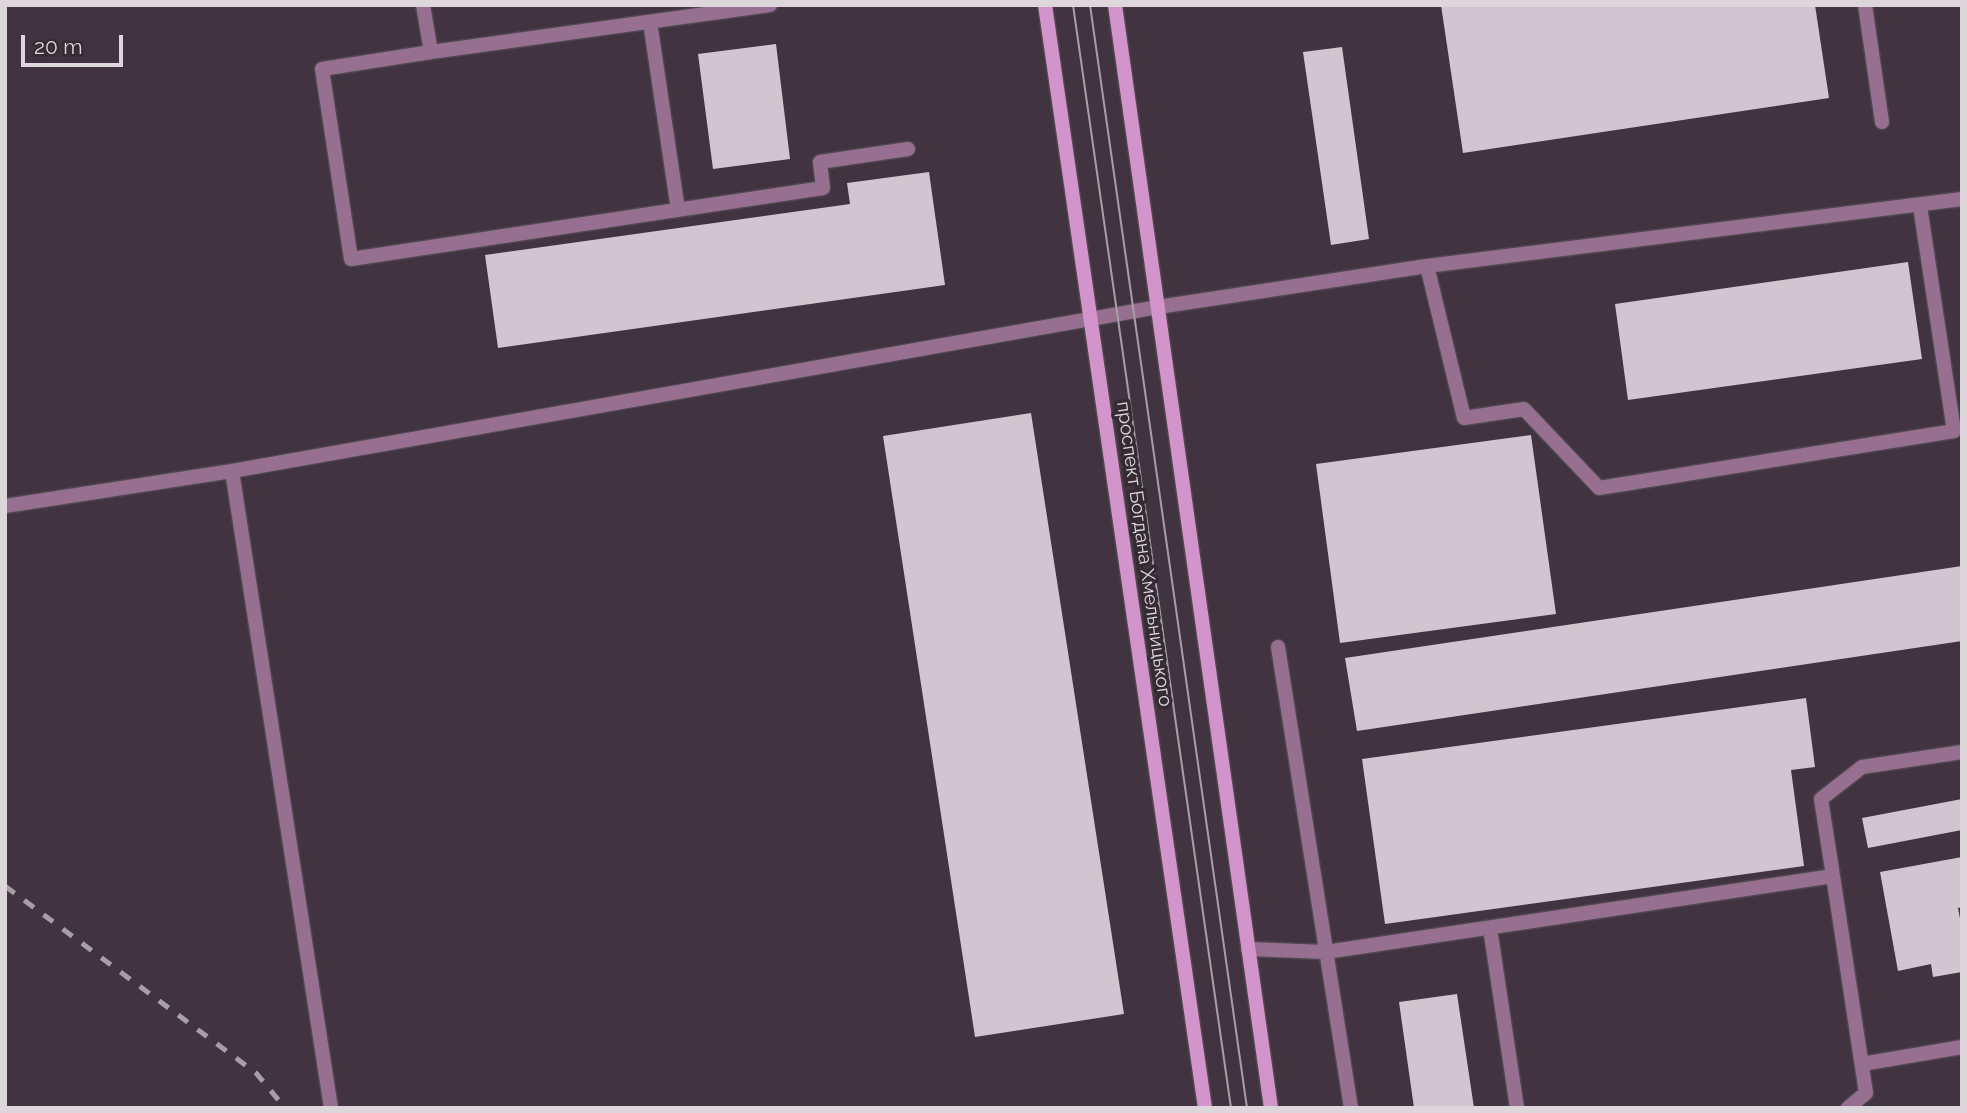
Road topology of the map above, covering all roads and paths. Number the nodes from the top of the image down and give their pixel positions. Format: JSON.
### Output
{"nodes":[{"id":1,"x":423,"y":5,"type":"edge"},
{"id":2,"x":770,"y":5,"type":"edge"},
{"id":3,"x":1045,"y":5,"type":"edge"},
{"id":4,"x":1115,"y":5,"type":"edge"},
{"id":5,"x":1865,"y":5,"type":"edge"},
{"id":6,"x":650,"y":22,"type":"junction"},
{"id":7,"x":431,"y":52,"type":"junction"},
{"id":8,"x":1882,"y":122,"type":"dead end"},
{"id":9,"x":908,"y":149,"type":"dead end"},
{"id":10,"x":1962,"y":199,"type":"edge"},
{"id":11,"x":1920,"y":206,"type":"junction"},
{"id":12,"x":678,"y":210,"type":"junction"},
{"id":13,"x":1427,"y":266,"type":"junction"},
{"id":14,"x":1158,"y":307,"type":"junction"},
{"id":15,"x":1090,"y":319,"type":"junction"},
{"id":16,"x":232,"y":471,"type":"junction"},
{"id":17,"x":5,"y":506,"type":"edge"},
{"id":18,"x":1278,"y":647,"type":"dead end"},
{"id":19,"x":1962,"y":752,"type":"edge"},
{"id":20,"x":1833,"y":876,"type":"junction"},
{"id":21,"x":1490,"y":928,"type":"junction"},
{"id":22,"x":1248,"y":949,"type":"junction"},
{"id":23,"x":1326,"y":951,"type":"junction"},
{"id":24,"x":1962,"y":1047,"type":"edge"},
{"id":25,"x":1862,"y":1064,"type":"junction"},
{"id":26,"x":331,"y":1108,"type":"edge"},
{"id":27,"x":1205,"y":1108,"type":"edge"},
{"id":28,"x":1271,"y":1108,"type":"edge"},
{"id":29,"x":1351,"y":1108,"type":"edge"},
{"id":30,"x":1517,"y":1108,"type":"edge"},
{"id":31,"x":1848,"y":1108,"type":"edge"}],
"edges":[{"from":1,"to":7,"type":"lane"},
{"from":2,"to":6,"type":"lane"},
{"from":3,"to":15,"type":"main road","name":"проспект Богдана Хмельницького"},
{"from":4,"to":14,"type":"main road"},
{"from":5,"to":8,"type":"lane"},
{"from":6,"to":7,"type":"lane"},
{"from":6,"to":12,"type":"lane"},
{"from":7,"to":12,"type":"lane"},
{"from":9,"to":12,"type":"lane"},
{"from":10,"to":11,"type":"lane"},
{"from":11,"to":13,"type":"lane"},
{"from":11,"to":13,"type":"lane"},
{"from":13,"to":14,"type":"lane"},
{"from":14,"to":15,"type":"lane"},
{"from":14,"to":22,"type":"main road"},
{"from":15,"to":16,"type":"lane"},
{"from":15,"to":27,"type":"main road","name":"проспект Богдана Хмельницького"},
{"from":16,"to":17,"type":"lane"},
{"from":16,"to":26,"type":"lane"},
{"from":18,"to":23,"type":"lane"},
{"from":19,"to":20,"type":"lane"},
{"from":20,"to":21,"type":"lane"},
{"from":20,"to":25,"type":"lane"},
{"from":21,"to":23,"type":"lane"},
{"from":21,"to":30,"type":"lane"},
{"from":22,"to":23,"type":"lane"},
{"from":22,"to":28,"type":"main road"},
{"from":23,"to":29,"type":"lane"},
{"from":24,"to":25,"type":"lane"},
{"from":25,"to":31,"type":"lane"}]}
